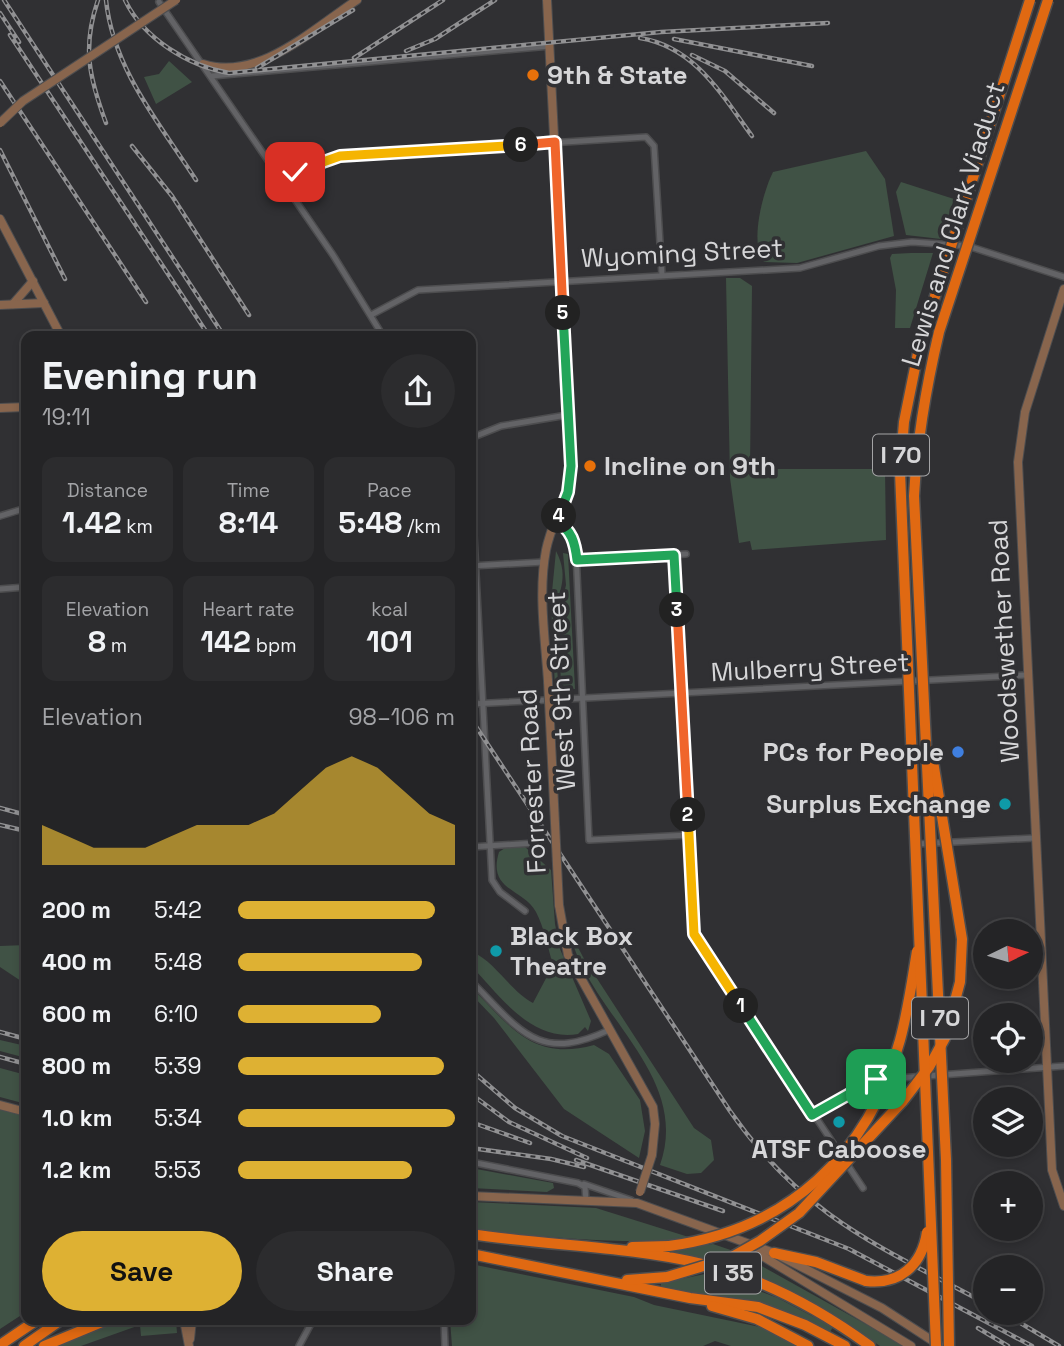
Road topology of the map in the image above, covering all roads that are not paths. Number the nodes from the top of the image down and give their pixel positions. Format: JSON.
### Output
{"nodes":[{"id":1,"x":176,"y":0,"type":"edge"},
{"id":2,"x":357,"y":0,"type":"edge"},
{"id":3,"x":547,"y":0,"type":"edge"},
{"id":4,"x":1030,"y":0,"type":"edge"},
{"id":5,"x":1048,"y":0,"type":"edge"},
{"id":6,"x":159,"y":2,"type":"dead end"},
{"id":7,"x":550,"y":46,"type":"junction"},
{"id":8,"x":203,"y":64,"type":"junction"},
{"id":9,"x":212,"y":76,"type":"junction"},
{"id":10,"x":0,"y":123,"type":"edge"},
{"id":11,"x":555,"y":142,"type":"junction"},
{"id":12,"x":282,"y":181,"type":"junction"},
{"id":13,"x":0,"y":219,"type":"edge"},
{"id":14,"x":662,"y":275,"type":"junction"},
{"id":15,"x":1064,"y":277,"type":"edge"},
{"id":16,"x":33,"y":281,"type":"junction"},
{"id":17,"x":562,"y":281,"type":"junction"},
{"id":18,"x":1064,"y":289,"type":"edge"},
{"id":19,"x":44,"y":303,"type":"junction"},
{"id":20,"x":13,"y":304,"type":"junction"},
{"id":21,"x":0,"y":305,"type":"edge"},
{"id":22,"x":370,"y":315,"type":"junction"},
{"id":23,"x":58,"y":331,"type":"edge"},
{"id":24,"x":380,"y":331,"type":"edge"},
{"id":25,"x":21,"y":407,"type":"edge"},
{"id":26,"x":0,"y":408,"type":"edge"},
{"id":27,"x":567,"y":415,"type":"junction"},
{"id":28,"x":476,"y":436,"type":"edge"},
{"id":29,"x":21,"y":510,"type":"edge"},
{"id":30,"x":0,"y":516,"type":"edge"},
{"id":31,"x":556,"y":521,"type":"junction"},
{"id":32,"x":686,"y":554,"type":"dead end"},
{"id":33,"x":674,"y":555,"type":"junction"},
{"id":34,"x":577,"y":560,"type":"junction"},
{"id":35,"x":544,"y":562,"type":"junction"},
{"id":36,"x":476,"y":566,"type":"edge"},
{"id":37,"x":21,"y":587,"type":"edge"},
{"id":38,"x":0,"y":589,"type":"edge"},
{"id":39,"x":476,"y":594,"type":"edge"},
{"id":40,"x":1026,"y":675,"type":"junction"},
{"id":41,"x":923,"y":690,"type":"junction"},
{"id":42,"x":681,"y":694,"type":"junction"},
{"id":43,"x":583,"y":699,"type":"junction"},
{"id":44,"x":476,"y":704,"type":"edge"},
{"id":45,"x":484,"y":704,"type":"junction"},
{"id":46,"x":689,"y":835,"type":"junction"},
{"id":47,"x":1035,"y":838,"type":"junction"},
{"id":48,"x":536,"y":843,"type":"dead end"},
{"id":49,"x":910,"y":844,"type":"dead end"},
{"id":50,"x":490,"y":846,"type":"junction"},
{"id":51,"x":476,"y":847,"type":"edge"},
{"id":52,"x":526,"y":911,"type":"dead end"},
{"id":53,"x":920,"y":928,"type":"junction"},
{"id":54,"x":476,"y":988,"type":"edge"},
{"id":55,"x":610,"y":1030,"type":"junction"},
{"id":56,"x":1064,"y":1066,"type":"edge"},
{"id":57,"x":1047,"y":1069,"type":"junction"},
{"id":58,"x":0,"y":1105,"type":"edge"},
{"id":59,"x":21,"y":1111,"type":"edge"},
{"id":60,"x":812,"y":1115,"type":"junction"},
{"id":61,"x":476,"y":1163,"type":"edge"},
{"id":62,"x":578,"y":1183,"type":"junction"},
{"id":63,"x":863,"y":1188,"type":"dead end"},
{"id":64,"x":476,"y":1196,"type":"edge"},
{"id":65,"x":586,"y":1200,"type":"junction"},
{"id":66,"x":637,"y":1203,"type":"junction"},
{"id":67,"x":930,"y":1205,"type":"junction"},
{"id":68,"x":1064,"y":1206,"type":"edge"},
{"id":69,"x":476,"y":1235,"type":"edge"},
{"id":70,"x":735,"y":1239,"type":"junction"},
{"id":71,"x":581,"y":1247,"type":"junction"},
{"id":72,"x":774,"y":1253,"type":"junction"},
{"id":73,"x":476,"y":1255,"type":"edge"},
{"id":74,"x":589,"y":1278,"type":"junction"},
{"id":75,"x":690,"y":1298,"type":"junction"},
{"id":76,"x":24,"y":1325,"type":"edge"},
{"id":77,"x":29,"y":1325,"type":"edge"},
{"id":78,"x":54,"y":1325,"type":"edge"},
{"id":79,"x":95,"y":1325,"type":"edge"},
{"id":80,"x":185,"y":1325,"type":"edge"},
{"id":81,"x":191,"y":1325,"type":"edge"},
{"id":82,"x":310,"y":1325,"type":"edge"},
{"id":83,"x":444,"y":1325,"type":"edge"},
{"id":84,"x":0,"y":1344,"type":"edge"},
{"id":85,"x":24,"y":1346,"type":"edge"},
{"id":86,"x":44,"y":1346,"type":"edge"},
{"id":87,"x":189,"y":1346,"type":"edge"},
{"id":88,"x":299,"y":1346,"type":"edge"},
{"id":89,"x":445,"y":1346,"type":"edge"},
{"id":90,"x":808,"y":1346,"type":"edge"},
{"id":91,"x":845,"y":1346,"type":"edge"},
{"id":92,"x":870,"y":1346,"type":"edge"},
{"id":93,"x":911,"y":1346,"type":"edge"},
{"id":94,"x":938,"y":1346,"type":"edge"},
{"id":95,"x":949,"y":1346,"type":"edge"}],
"edges":[{"from":1,"to":10,"type":"street","bridge":true},
{"from":2,"to":8,"type":"street"},
{"from":3,"to":7,"type":"street"},
{"from":4,"to":53,"type":"highway","name":"Lewis and Clark Viaduct","number":"I 70","bridge":true},
{"from":5,"to":41,"type":"highway","name":"Lewis and Clark Viaduct","number":"I 70","bridge":true},
{"from":6,"to":8,"type":"street"},
{"from":7,"to":9,"type":"street"},
{"from":7,"to":11,"type":"street"},
{"from":8,"to":9,"type":"street"},
{"from":9,"to":12,"type":"street"},
{"from":11,"to":12,"type":"street"},
{"from":11,"to":14,"type":"street"},
{"from":11,"to":17,"type":"street"},
{"from":12,"to":22,"type":"street"},
{"from":13,"to":16,"type":"street"},
{"from":14,"to":15,"type":"street","name":"Wyoming Street"},
{"from":14,"to":17,"type":"street","name":"Wyoming Street"},
{"from":16,"to":19,"type":"street"},
{"from":16,"to":20,"type":"street"},
{"from":17,"to":22,"type":"street","name":"Wyoming Street"},
{"from":17,"to":27,"type":"street"},
{"from":18,"to":40,"type":"street","name":"Woodswether Road"},
{"from":19,"to":20,"type":"street"},
{"from":19,"to":23,"type":"street"},
{"from":20,"to":21,"type":"street"},
{"from":22,"to":24,"type":"street"},
{"from":25,"to":26,"type":"street"},
{"from":27,"to":28,"type":"street"},
{"from":27,"to":31,"type":"street"},
{"from":29,"to":30,"type":"street"},
{"from":31,"to":34,"type":"street","name":"West 9th Street"},
{"from":31,"to":35,"type":"street","name":"Forrester Road"},
{"from":32,"to":33,"type":"street"},
{"from":33,"to":34,"type":"street"},
{"from":33,"to":42,"type":"street"},
{"from":34,"to":43,"type":"street","name":"West 9th Street"},
{"from":35,"to":36,"type":"street"},
{"from":35,"to":55,"type":"street","name":"Forrester Road","bridge":true},
{"from":37,"to":38,"type":"street"},
{"from":39,"to":45,"type":"street"},
{"from":40,"to":42,"type":"street","name":"Mulberry Street"},
{"from":40,"to":47,"type":"street","name":"Woodswether Road"},
{"from":41,"to":74,"type":"highway","bridge":true},
{"from":41,"to":95,"type":"highway","name":"Lewis and Clark Viaduct","number":"I 70","bridge":true},
{"from":42,"to":43,"type":"street","name":"Mulberry Street"},
{"from":42,"to":46,"type":"street"},
{"from":43,"to":45,"type":"street","name":"Mulberry Street"},
{"from":43,"to":46,"type":"street","name":"West 9th Street"},
{"from":44,"to":45,"type":"street","name":"Mulberry Street"},
{"from":45,"to":50,"type":"street"},
{"from":46,"to":60,"type":"street"},
{"from":47,"to":49,"type":"street"},
{"from":47,"to":57,"type":"street","name":"Woodswether Road"},
{"from":48,"to":50,"type":"street"},
{"from":50,"to":51,"type":"street"},
{"from":50,"to":52,"type":"street"},
{"from":53,"to":67,"type":"highway","number":"I 70","bridge":true},
{"from":53,"to":71,"type":"highway","bridge":true},
{"from":54,"to":55,"type":"street"},
{"from":55,"to":66,"type":"street","name":"Forrester Road","bridge":true},
{"from":56,"to":57,"type":"street"},
{"from":57,"to":60,"type":"street"},
{"from":57,"to":68,"type":"street","name":"Woodswether Road"},
{"from":58,"to":59,"type":"street"},
{"from":60,"to":63,"type":"street"},
{"from":61,"to":62,"type":"street"},
{"from":62,"to":65,"type":"street"},
{"from":62,"to":66,"type":"street"},
{"from":64,"to":65,"type":"street"},
{"from":65,"to":66,"type":"street"},
{"from":66,"to":70,"type":"street"},
{"from":67,"to":72,"type":"highway","bridge":true},
{"from":67,"to":94,"type":"highway","number":"I 70","bridge":true},
{"from":69,"to":71,"type":"highway","number":"I 35"},
{"from":70,"to":72,"type":"street"},
{"from":70,"to":93,"type":"street"},
{"from":71,"to":92,"type":"highway","number":"I 35"},
{"from":72,"to":94,"type":"street"},
{"from":73,"to":74,"type":"highway","number":"I 35"},
{"from":74,"to":75,"type":"highway","number":"I 35"},
{"from":75,"to":90,"type":"highway"},
{"from":75,"to":91,"type":"highway","number":"I 35"},
{"from":76,"to":84,"type":"highway"},
{"from":77,"to":84,"type":"highway"},
{"from":78,"to":85,"type":"highway"},
{"from":79,"to":86,"type":"highway"},
{"from":80,"to":87,"type":"street"},
{"from":81,"to":87,"type":"street"},
{"from":82,"to":88,"type":"street"},
{"from":83,"to":89,"type":"street"}]}
